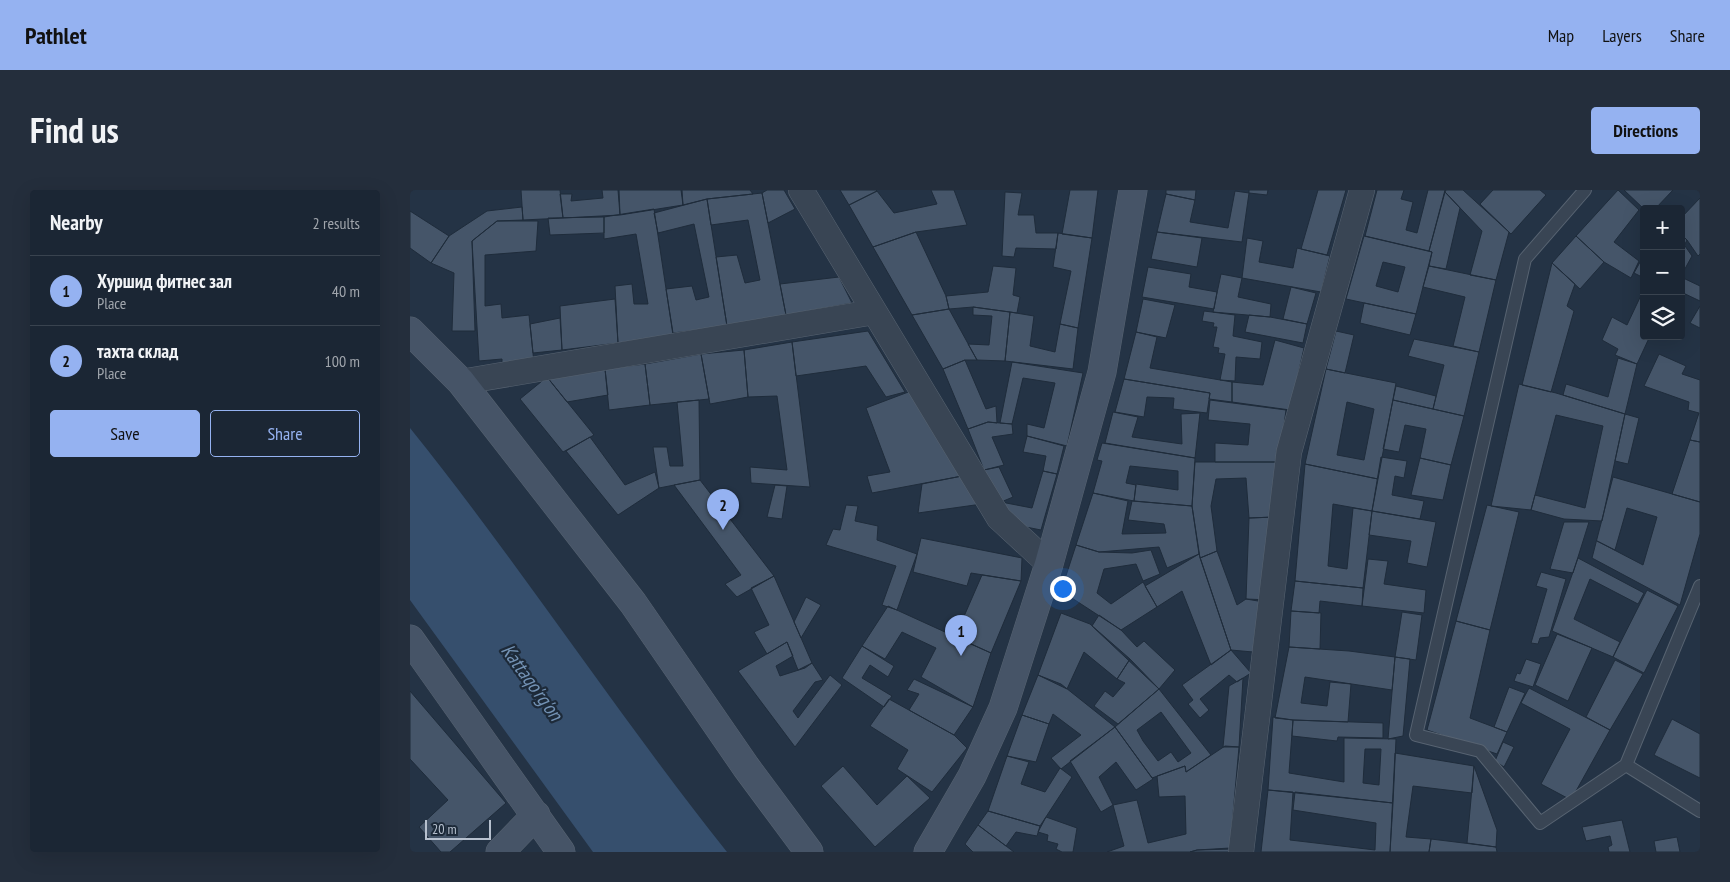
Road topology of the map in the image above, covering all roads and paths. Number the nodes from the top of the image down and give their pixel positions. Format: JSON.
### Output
{"nodes":[{"id":1,"x":801,"y":190,"type":"edge"},
{"id":2,"x":1133,"y":190,"type":"edge"},
{"id":3,"x":1362,"y":190,"type":"edge"},
{"id":4,"x":1585,"y":190,"type":"edge"},
{"id":5,"x":874,"y":312,"type":"junction"},
{"id":6,"x":410,"y":331,"type":"edge"},
{"id":7,"x":461,"y":382,"type":"junction"},
{"id":8,"x":1049,"y":564,"type":"junction"},
{"id":9,"x":1699,"y":594,"type":"edge"},
{"id":10,"x":410,"y":639,"type":"edge"},
{"id":11,"x":1626,"y":765,"type":"junction"},
{"id":12,"x":1700,"y":811,"type":"edge"},
{"id":13,"x":536,"y":815,"type":"junction"},
{"id":14,"x":500,"y":852,"type":"edge"},
{"id":15,"x":561,"y":852,"type":"edge"},
{"id":16,"x":808,"y":852,"type":"edge"},
{"id":17,"x":928,"y":852,"type":"edge"},
{"id":18,"x":1241,"y":852,"type":"edge"}],
"edges":[{"from":1,"to":5,"type":"street"},
{"from":2,"to":8,"type":"street"},
{"from":3,"to":18,"type":"street"},
{"from":4,"to":11,"type":"lane"},
{"from":5,"to":7,"type":"street"},
{"from":5,"to":8,"type":"street"},
{"from":6,"to":7,"type":"street"},
{"from":7,"to":16,"type":"street"},
{"from":8,"to":17,"type":"street"},
{"from":9,"to":11,"type":"lane"},
{"from":10,"to":13,"type":"street"},
{"from":11,"to":12,"type":"lane"},
{"from":13,"to":14,"type":"street"},
{"from":13,"to":15,"type":"street"}]}
